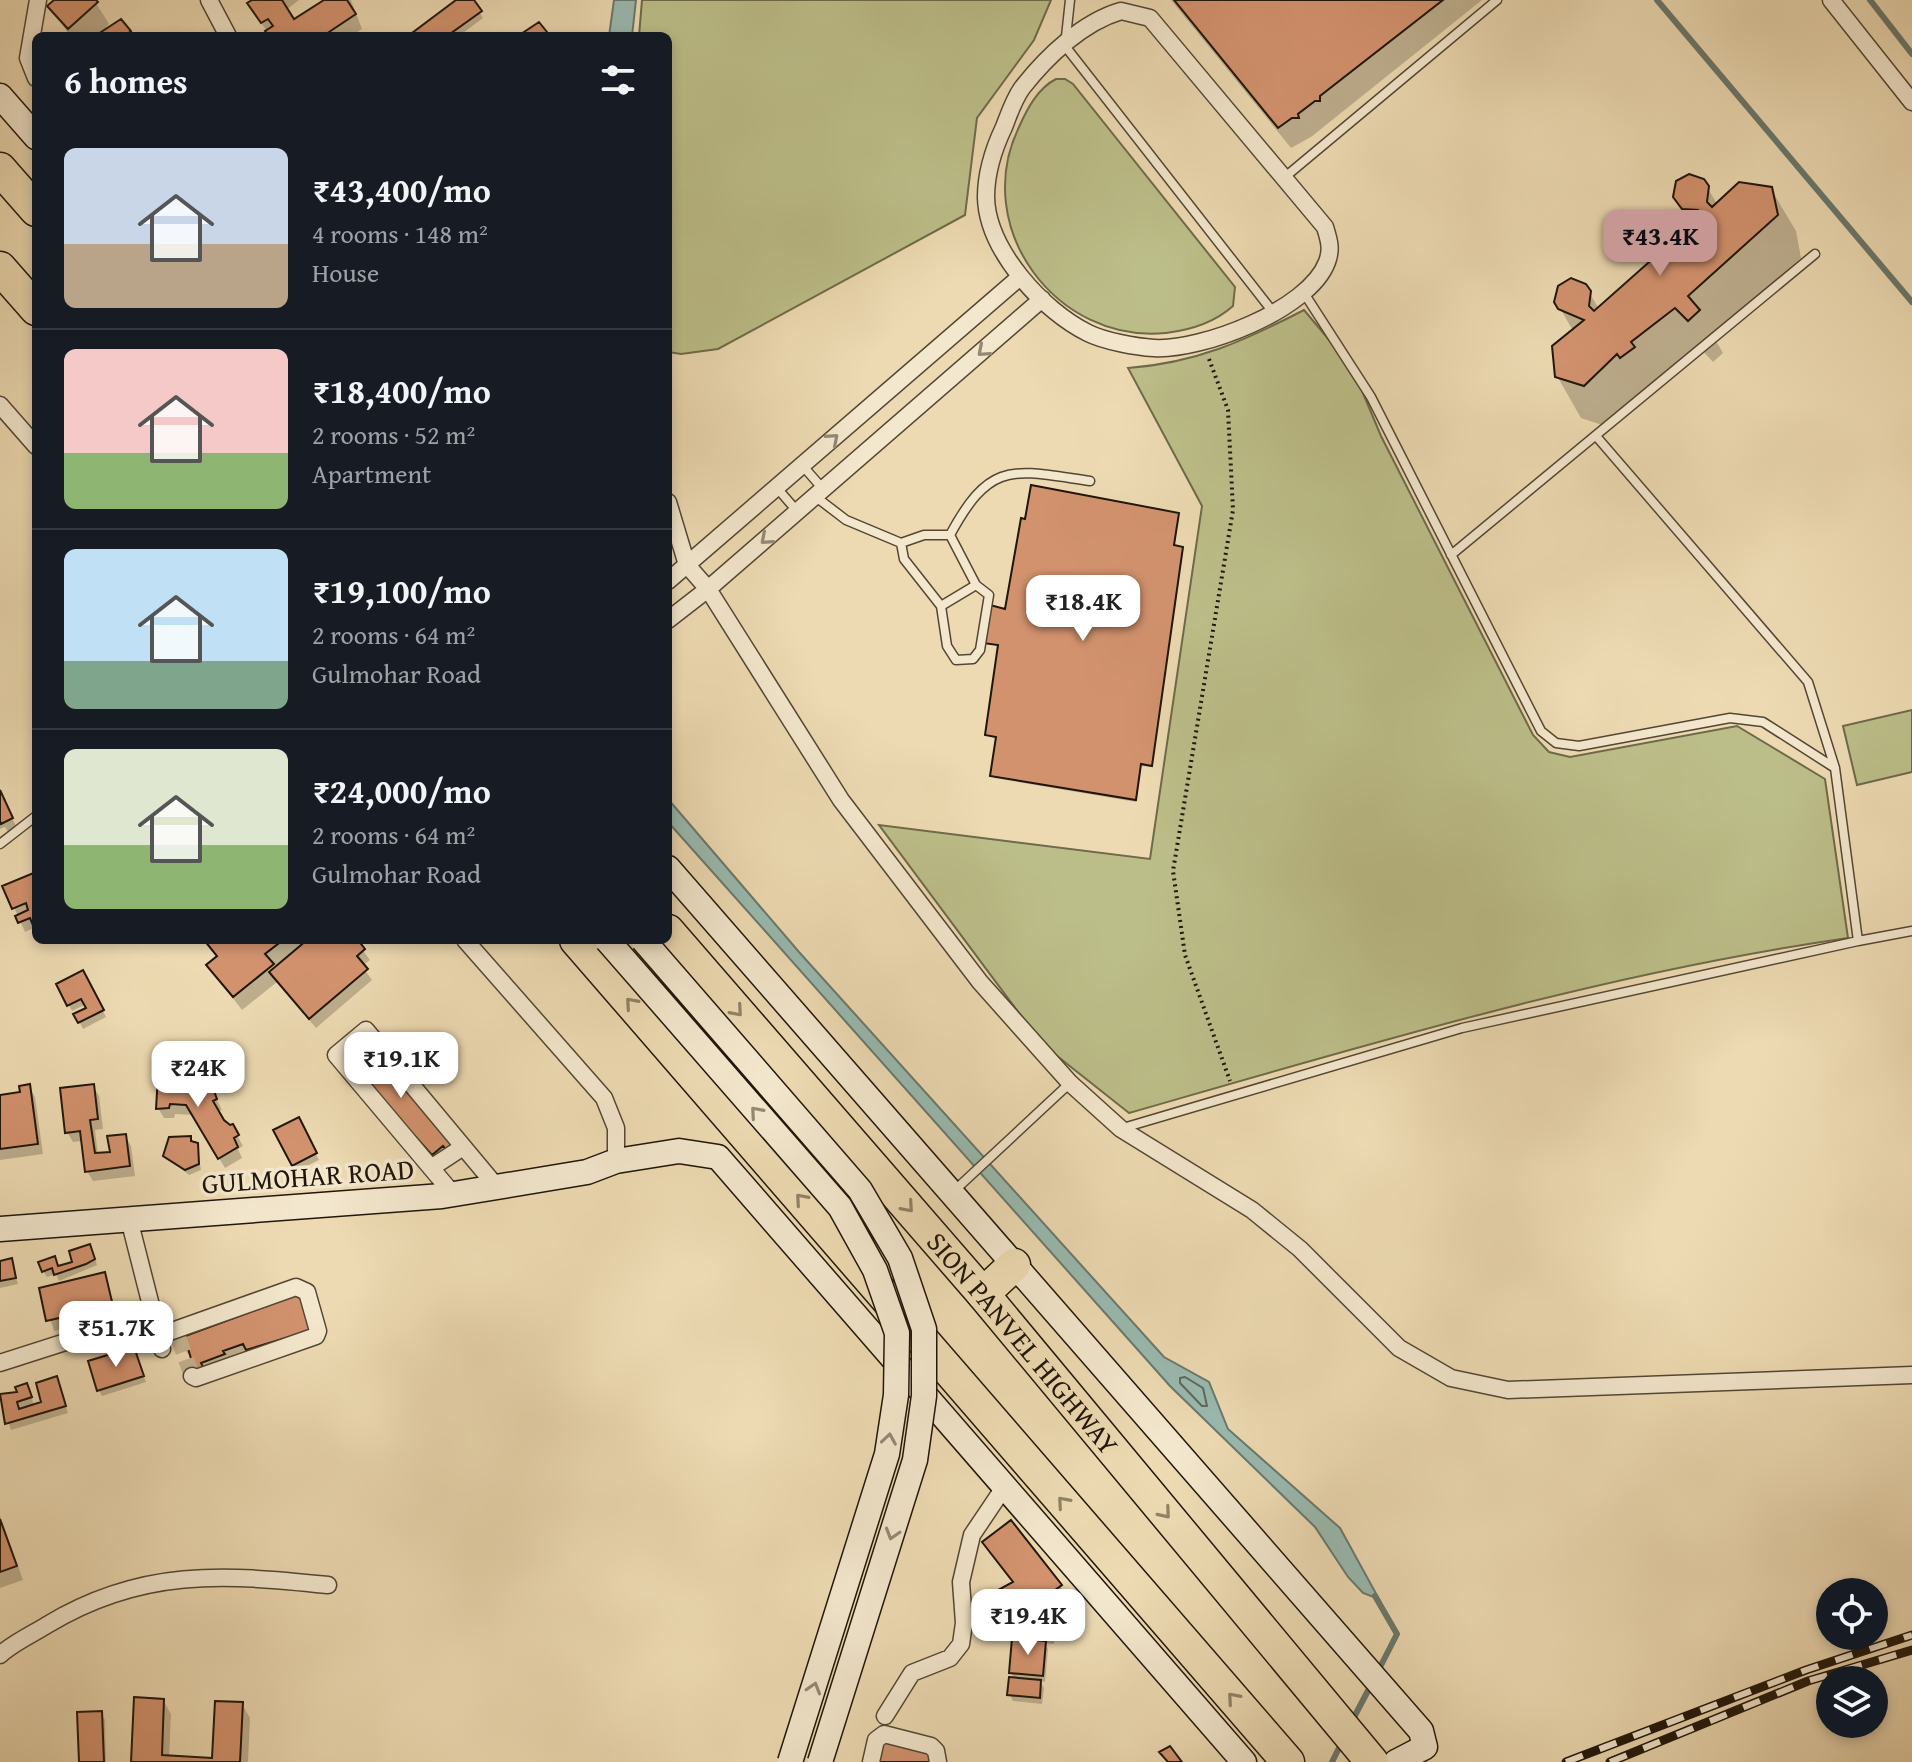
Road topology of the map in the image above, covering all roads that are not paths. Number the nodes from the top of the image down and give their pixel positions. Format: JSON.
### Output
{"nodes":[{"id":1,"x":38,"y":0,"type":"edge"},
{"id":2,"x":209,"y":0,"type":"edge"},
{"id":3,"x":1070,"y":0,"type":"edge"},
{"id":4,"x":1497,"y":0,"type":"edge"},
{"id":5,"x":1831,"y":0,"type":"edge"},
{"id":6,"x":32,"y":32,"type":"edge"},
{"id":7,"x":226,"y":32,"type":"edge"},
{"id":8,"x":32,"y":35,"type":"edge"},
{"id":9,"x":1065,"y":46,"type":"junction"},
{"id":10,"x":32,"y":68,"type":"edge"},
{"id":11,"x":0,"y":96,"type":"edge"},
{"id":12,"x":1912,"y":102,"type":"edge"},
{"id":13,"x":32,"y":132,"type":"edge"},
{"id":14,"x":0,"y":169,"type":"edge"},
{"id":15,"x":1285,"y":177,"type":"junction"},
{"id":16,"x":32,"y":205,"type":"edge"},
{"id":17,"x":1815,"y":254,"type":"dead end"},
{"id":18,"x":0,"y":268,"type":"edge"},
{"id":19,"x":1020,"y":277,"type":"junction"},
{"id":20,"x":1304,"y":293,"type":"junction"},
{"id":21,"x":1042,"y":299,"type":"junction"},
{"id":22,"x":32,"y":304,"type":"edge"},
{"id":23,"x":1273,"y":312,"type":"junction"},
{"id":24,"x":2,"y":410,"type":"edge"},
{"id":25,"x":1596,"y":436,"type":"junction"},
{"id":26,"x":32,"y":442,"type":"edge"},
{"id":27,"x":802,"y":465,"type":"junction"},
{"id":28,"x":1090,"y":481,"type":"dead end"},
{"id":29,"x":777,"y":488,"type":"junction"},
{"id":30,"x":819,"y":493,"type":"junction"},
{"id":31,"x":797,"y":512,"type":"junction"},
{"id":32,"x":672,"y":515,"type":"edge"},
{"id":33,"x":950,"y":535,"type":"junction"},
{"id":34,"x":901,"y":543,"type":"junction"},
{"id":35,"x":1451,"y":555,"type":"junction"},
{"id":36,"x":687,"y":565,"type":"junction"},
{"id":37,"x":672,"y":578,"type":"edge"},
{"id":38,"x":976,"y":585,"type":"junction"},
{"id":39,"x":708,"y":589,"type":"junction"},
{"id":40,"x":941,"y":606,"type":"junction"},
{"id":41,"x":672,"y":617,"type":"edge"},
{"id":42,"x":1835,"y":768,"type":"junction"},
{"id":43,"x":32,"y":819,"type":"edge"},
{"id":44,"x":0,"y":844,"type":"edge"},
{"id":45,"x":672,"y":873,"type":"edge"},
{"id":46,"x":1912,"y":931,"type":"edge"},
{"id":47,"x":672,"y":936,"type":"edge"},
{"id":48,"x":1858,"y":941,"type":"junction"},
{"id":49,"x":469,"y":944,"type":"edge"},
{"id":50,"x":579,"y":944,"type":"edge"},
{"id":51,"x":610,"y":944,"type":"edge"},
{"id":52,"x":646,"y":944,"type":"edge"},
{"id":53,"x":1070,"y":1083,"type":"junction"},
{"id":54,"x":1121,"y":1129,"type":"junction"},
{"id":55,"x":463,"y":1147,"type":"junction"},
{"id":56,"x":616,"y":1161,"type":"junction"},
{"id":57,"x":431,"y":1168,"type":"junction"},
{"id":58,"x":496,"y":1186,"type":"junction"},
{"id":59,"x":952,"y":1193,"type":"junction"},
{"id":60,"x":453,"y":1194,"type":"junction"},
{"id":61,"x":129,"y":1219,"type":"junction"},
{"id":62,"x":0,"y":1229,"type":"edge"},
{"id":63,"x":1014,"y":1265,"type":"junction"},
{"id":64,"x":983,"y":1294,"type":"junction"},
{"id":65,"x":153,"y":1314,"type":"junction"},
{"id":66,"x":0,"y":1363,"type":"edge"},
{"id":67,"x":1912,"y":1375,"type":"edge"},
{"id":68,"x":192,"y":1376,"type":"dead end"},
{"id":69,"x":1005,"y":1486,"type":"junction"},
{"id":70,"x":328,"y":1585,"type":"dead end"},
{"id":71,"x":0,"y":1655,"type":"edge"},
{"id":72,"x":885,"y":1716,"type":"dead end"},
{"id":73,"x":1286,"y":1760,"type":"edge"},
{"id":74,"x":790,"y":1762,"type":"edge"},
{"id":75,"x":820,"y":1762,"type":"edge"},
{"id":76,"x":871,"y":1762,"type":"edge"},
{"id":77,"x":938,"y":1762,"type":"edge"},
{"id":78,"x":1244,"y":1762,"type":"edge"},
{"id":79,"x":1372,"y":1762,"type":"edge"},
{"id":80,"x":1396,"y":1762,"type":"edge"}],
"edges":[{"from":1,"to":6,"type":"street"},
{"from":2,"to":7,"type":"street"},
{"from":3,"to":9,"type":"lane"},
{"from":4,"to":15,"type":"lane"},
{"from":5,"to":12,"type":"street"},
{"from":8,"to":10,"type":"street"},
{"from":9,"to":15,"type":"street"},
{"from":9,"to":19,"type":"street"},
{"from":9,"to":23,"type":"lane"},
{"from":11,"to":13,"type":"street"},
{"from":14,"to":16,"type":"highway"},
{"from":15,"to":20,"type":"street"},
{"from":17,"to":25,"type":"lane"},
{"from":18,"to":22,"type":"highway"},
{"from":19,"to":21,"type":"street"},
{"from":27,"to":19,"type":"street","one_way":true},
{"from":20,"to":23,"type":"street"},
{"from":20,"to":35,"type":"lane"},
{"from":21,"to":23,"type":"street"},
{"from":21,"to":30,"type":"street","one_way":true},
{"from":24,"to":26,"type":"street"},
{"from":25,"to":35,"type":"lane"},
{"from":25,"to":42,"type":"lane"},
{"from":27,"to":29,"type":"street"},
{"from":27,"to":30,"type":"lane"},
{"from":28,"to":33,"type":"lane"},
{"from":29,"to":31,"type":"lane"},
{"from":29,"to":36,"type":"street"},
{"from":30,"to":31,"type":"street"},
{"from":30,"to":34,"type":"lane"},
{"from":31,"to":39,"type":"street","one_way":true},
{"from":32,"to":36,"type":"street"},
{"from":33,"to":34,"type":"lane"},
{"from":33,"to":38,"type":"lane"},
{"from":34,"to":40,"type":"lane"},
{"from":35,"to":42,"type":"lane"},
{"from":36,"to":37,"type":"street"},
{"from":36,"to":39,"type":"street"},
{"from":38,"to":40,"type":"lane"},
{"from":38,"to":40,"type":"lane"},
{"from":39,"to":41,"type":"street"},
{"from":39,"to":53,"type":"street"},
{"from":42,"to":48,"type":"lane"},
{"from":43,"to":44,"type":"lane"},
{"from":45,"to":59,"type":"street"},
{"from":46,"to":48,"type":"lane"},
{"from":47,"to":64,"type":"highway","name":"SION PANVEL HIGHWAY","one_way":true},
{"from":48,"to":54,"type":"lane"},
{"from":49,"to":56,"type":"street"},
{"from":73,"to":50,"type":"highway","one_way":true},
{"from":74,"to":51,"type":"street","one_way":true,"bridge":true},
{"from":52,"to":75,"type":"street","one_way":true,"bridge":true},
{"from":53,"to":54,"type":"street"},
{"from":53,"to":59,"type":"lane"},
{"from":54,"to":67,"type":"street"},
{"from":55,"to":57,"type":"street"},
{"from":55,"to":57,"type":"street"},
{"from":55,"to":58,"type":"street"},
{"from":56,"to":58,"type":"street","name":"GULMOHAR ROAD"},
{"from":56,"to":69,"type":"street","name":"GULMOHAR ROAD"},
{"from":57,"to":60,"type":"street"},
{"from":58,"to":60,"type":"street","name":"GULMOHAR ROAD"},
{"from":59,"to":63,"type":"street"},
{"from":60,"to":61,"type":"street","name":"GULMOHAR ROAD"},
{"from":61,"to":62,"type":"street","name":"GULMOHAR ROAD"},
{"from":61,"to":65,"type":"street"},
{"from":63,"to":64,"type":"highway"},
{"from":63,"to":80,"type":"street"},
{"from":64,"to":79,"type":"highway","name":"SION PANVEL HIGHWAY","one_way":true},
{"from":65,"to":66,"type":"street"},
{"from":65,"to":68,"type":"street"},
{"from":69,"to":72,"type":"street"},
{"from":69,"to":78,"type":"street","name":"GULMOHAR ROAD"},
{"from":70,"to":71,"type":"street"},
{"from":76,"to":77,"type":"street"}]}
